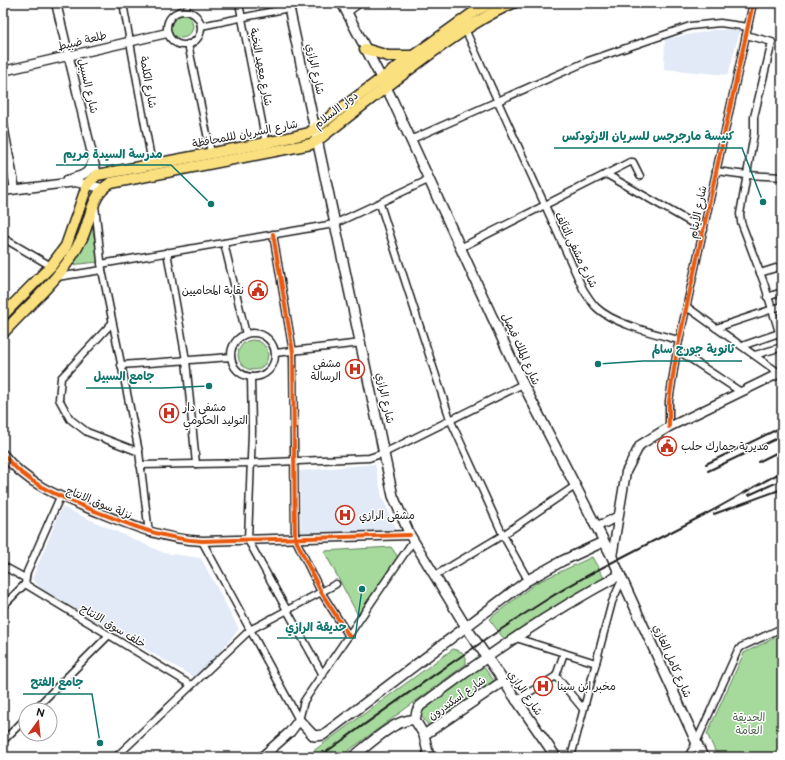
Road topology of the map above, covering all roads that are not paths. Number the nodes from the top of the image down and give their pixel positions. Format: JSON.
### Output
{"nodes":[{"id":1,"x":56,"y":3,"type":"edge"},
{"id":2,"x":123,"y":3,"type":"edge"},
{"id":3,"x":180,"y":3,"type":"edge"},
{"id":4,"x":239,"y":3,"type":"edge"},
{"id":5,"x":342,"y":3,"type":"edge"},
{"id":6,"x":360,"y":3,"type":"edge"},
{"id":7,"x":491,"y":3,"type":"edge"},
{"id":8,"x":513,"y":3,"type":"edge"},
{"id":9,"x":753,"y":3,"type":"edge"},
{"id":10,"x":289,"y":6,"type":"edge"},
{"id":11,"x":181,"y":10,"type":"junction"},
{"id":12,"x":347,"y":13,"type":"junction"},
{"id":13,"x":242,"y":18,"type":"junction"},
{"id":14,"x":201,"y":26,"type":"junction"},
{"id":15,"x":748,"y":27,"type":"junction"},
{"id":16,"x":465,"y":29,"type":"junction"},
{"id":17,"x":167,"y":33,"type":"junction"},
{"id":18,"x":746,"y":35,"type":"junction"},
{"id":19,"x":131,"y":40,"type":"junction"},
{"id":20,"x":188,"y":44,"type":"junction"},
{"id":21,"x":365,"y":49,"type":"junction"},
{"id":22,"x":69,"y":55,"type":"junction"},
{"id":23,"x":413,"y":56,"type":"junction"},
{"id":24,"x":3,"y":71,"type":"edge"},
{"id":25,"x":383,"y":83,"type":"junction"},
{"id":26,"x":497,"y":102,"type":"junction"},
{"id":27,"x":3,"y":125,"type":"edge"},
{"id":28,"x":315,"y":128,"type":"junction"},
{"id":29,"x":318,"y":140,"type":"junction"},
{"id":30,"x":410,"y":140,"type":"junction"},
{"id":31,"x":266,"y":143,"type":"junction"},
{"id":32,"x":211,"y":153,"type":"junction"},
{"id":33,"x":93,"y":159,"type":"junction"},
{"id":34,"x":152,"y":164,"type":"junction"},
{"id":35,"x":716,"y":171,"type":"junction"},
{"id":36,"x":606,"y":174,"type":"junction"},
{"id":37,"x":97,"y":175,"type":"junction"},
{"id":38,"x":747,"y":175,"type":"junction"},
{"id":39,"x":640,"y":176,"type":"dead end"},
{"id":40,"x":782,"y":177,"type":"edge"},
{"id":41,"x":428,"y":180,"type":"junction"},
{"id":42,"x":59,"y":183,"type":"junction"},
{"id":43,"x":88,"y":183,"type":"junction"},
{"id":44,"x":102,"y":188,"type":"junction"},
{"id":45,"x":16,"y":189,"type":"junction"},
{"id":46,"x":3,"y":191,"type":"edge"},
{"id":47,"x":95,"y":200,"type":"junction"},
{"id":48,"x":380,"y":204,"type":"junction"},
{"id":49,"x":544,"y":205,"type":"junction"},
{"id":50,"x":334,"y":224,"type":"junction"},
{"id":51,"x":704,"y":230,"type":"junction"},
{"id":52,"x":273,"y":234,"type":"junction"},
{"id":53,"x":3,"y":238,"type":"edge"},
{"id":54,"x":224,"y":243,"type":"junction"},
{"id":55,"x":462,"y":247,"type":"junction"},
{"id":56,"x":167,"y":252,"type":"junction"},
{"id":57,"x":51,"y":266,"type":"junction"},
{"id":58,"x":782,"y":266,"type":"edge"},
{"id":59,"x":101,"y":267,"type":"junction"},
{"id":60,"x":760,"y":274,"type":"junction"},
{"id":61,"x":57,"y":277,"type":"junction"},
{"id":62,"x":782,"y":292,"type":"edge"},
{"id":63,"x":767,"y":297,"type":"junction"},
{"id":64,"x":782,"y":306,"type":"edge"},
{"id":65,"x":687,"y":307,"type":"junction"},
{"id":66,"x":771,"y":309,"type":"junction"},
{"id":67,"x":3,"y":316,"type":"edge"},
{"id":68,"x":782,"y":319,"type":"edge"},
{"id":69,"x":775,"y":321,"type":"junction"},
{"id":70,"x":112,"y":323,"type":"junction"},
{"id":71,"x":716,"y":328,"type":"junction"},
{"id":72,"x":3,"y":333,"type":"edge"},
{"id":73,"x":781,"y":333,"type":"edge"},
{"id":74,"x":246,"y":334,"type":"junction"},
{"id":75,"x":679,"y":340,"type":"junction"},
{"id":76,"x":782,"y":342,"type":"edge"},
{"id":77,"x":361,"y":344,"type":"junction"},
{"id":78,"x":742,"y":346,"type":"junction"},
{"id":79,"x":782,"y":347,"type":"edge"},
{"id":80,"x":677,"y":350,"type":"junction"},
{"id":81,"x":293,"y":352,"type":"junction"},
{"id":82,"x":275,"y":353,"type":"junction"},
{"id":83,"x":755,"y":355,"type":"junction"},
{"id":84,"x":231,"y":357,"type":"junction"},
{"id":85,"x":186,"y":360,"type":"junction"},
{"id":86,"x":121,"y":365,"type":"junction"},
{"id":87,"x":781,"y":372,"type":"edge"},
{"id":88,"x":251,"y":377,"type":"junction"},
{"id":89,"x":523,"y":384,"type":"junction"},
{"id":90,"x":741,"y":392,"type":"junction"},
{"id":91,"x":450,"y":419,"type":"junction"},
{"id":92,"x":669,"y":427,"type":"junction"},
{"id":93,"x":139,"y":452,"type":"junction"},
{"id":94,"x":384,"y":452,"type":"junction"},
{"id":95,"x":3,"y":454,"type":"edge"},
{"id":96,"x":294,"y":461,"type":"junction"},
{"id":97,"x":250,"y":463,"type":"junction"},
{"id":98,"x":196,"y":464,"type":"junction"},
{"id":99,"x":140,"y":465,"type":"junction"},
{"id":100,"x":575,"y":486,"type":"junction"},
{"id":101,"x":60,"y":497,"type":"junction"},
{"id":102,"x":618,"y":516,"type":"junction"},
{"id":103,"x":595,"y":526,"type":"junction"},
{"id":104,"x":149,"y":533,"type":"junction"},
{"id":105,"x":503,"y":535,"type":"junction"},
{"id":106,"x":295,"y":538,"type":"junction"},
{"id":107,"x":411,"y":538,"type":"junction"},
{"id":108,"x":248,"y":540,"type":"junction"},
{"id":109,"x":202,"y":541,"type":"junction"},
{"id":110,"x":603,"y":542,"type":"junction"},
{"id":111,"x":612,"y":557,"type":"junction"},
{"id":112,"x":3,"y":566,"type":"edge"},
{"id":113,"x":434,"y":576,"type":"junction"},
{"id":114,"x":621,"y":577,"type":"junction"},
{"id":115,"x":528,"y":580,"type":"junction"},
{"id":116,"x":25,"y":581,"type":"junction"},
{"id":117,"x":336,"y":584,"type":"dead end"},
{"id":118,"x":322,"y":592,"type":"junction"},
{"id":119,"x":3,"y":606,"type":"edge"},
{"id":120,"x":288,"y":611,"type":"junction"},
{"id":121,"x":466,"y":627,"type":"junction"},
{"id":122,"x":782,"y":628,"type":"edge"},
{"id":123,"x":250,"y":630,"type":"junction"},
{"id":124,"x":108,"y":636,"type":"junction"},
{"id":125,"x":349,"y":636,"type":"junction"},
{"id":126,"x":516,"y":638,"type":"junction"},
{"id":127,"x":564,"y":653,"type":"junction"},
{"id":128,"x":486,"y":656,"type":"junction"},
{"id":129,"x":596,"y":663,"type":"junction"},
{"id":130,"x":323,"y":675,"type":"junction"},
{"id":131,"x":556,"y":676,"type":"junction"},
{"id":132,"x":502,"y":682,"type":"junction"},
{"id":133,"x":191,"y":685,"type":"junction"},
{"id":134,"x":515,"y":701,"type":"junction"},
{"id":135,"x":42,"y":702,"type":"edge"},
{"id":136,"x":583,"y":709,"type":"junction"},
{"id":137,"x":299,"y":720,"type":"junction"},
{"id":138,"x":415,"y":720,"type":"junction"},
{"id":139,"x":18,"y":726,"type":"edge"},
{"id":140,"x":424,"y":735,"type":"junction"},
{"id":141,"x":3,"y":741,"type":"edge"},
{"id":142,"x":696,"y":743,"type":"junction"},
{"id":143,"x":116,"y":757,"type":"edge"},
{"id":144,"x":262,"y":757,"type":"edge"},
{"id":145,"x":353,"y":757,"type":"edge"},
{"id":146,"x":429,"y":757,"type":"edge"},
{"id":147,"x":556,"y":757,"type":"edge"},
{"id":148,"x":571,"y":757,"type":"edge"},
{"id":149,"x":688,"y":757,"type":"edge"},
{"id":150,"x":703,"y":757,"type":"edge"}],
"edges":[{"from":1,"to":22,"type":"street","name":"شارع السبيل"},
{"from":2,"to":19,"type":"street","name":"شارع الكلمة"},
{"from":3,"to":11,"type":"street"},
{"from":4,"to":13,"type":"street","name":"شارع معهد النخبة"},
{"from":5,"to":12,"type":"main road"},
{"from":6,"to":12,"type":"street"},
{"from":7,"to":23,"type":"main road","name":"شارع السريان لللمحافظة"},
{"from":8,"to":16,"type":"main road","name":"دوار االسلام"},
{"from":9,"to":15,"type":"street","name":"شارع الأيتام"},
{"from":10,"to":13,"type":"street","name":"شارع معهد النخبة"},
{"from":10,"to":28,"type":"main road","name":"شارع الرازي"},
{"from":11,"to":14,"type":"street"},
{"from":11,"to":17,"type":"street"},
{"from":12,"to":21,"type":"main road"},
{"from":13,"to":14,"type":"street","name":"شارع معهد النخبة"},
{"from":13,"to":31,"type":"street","name":"شارع معهد النخبة"},
{"from":14,"to":20,"type":"street"},
{"from":15,"to":18,"type":"street","name":"شارع الأيتام"},
{"from":15,"to":26,"type":"street"},
{"from":16,"to":25,"type":"main road","name":"دوار االسلام"},
{"from":16,"to":26,"type":"street","name":"شارع مشفى التآلف"},
{"from":17,"to":19,"type":"street","name":"طلعة ضبيط"},
{"from":17,"to":20,"type":"street"},
{"from":18,"to":35,"type":"street","name":"شارع الأيتام"},
{"from":18,"to":38,"type":"street"},
{"from":19,"to":22,"type":"street","name":"طلعة ضبيط"},
{"from":19,"to":34,"type":"street","name":"شارع الكلمة"},
{"from":20,"to":32,"type":"street"},
{"from":21,"to":23,"type":"main road"},
{"from":21,"to":25,"type":"main road"},
{"from":22,"to":24,"type":"street","name":"طلعة ضبيط"},
{"from":22,"to":33,"type":"street","name":"شارع السبيل"},
{"from":23,"to":25,"type":"main road","name":"شارع السريان لللمحافظة"},
{"from":25,"to":28,"type":"main road","name":"شارع السريان لللمحافظة"},
{"from":25,"to":29,"type":"main road","name":"دوار االسلام"},
{"from":25,"to":30,"type":"main road","name":"شارع الملك فيصل"},
{"from":26,"to":30,"type":"street"},
{"from":26,"to":49,"type":"street","name":"شارع مشفى التآلف"},
{"from":27,"to":45,"type":"street"},
{"from":28,"to":29,"type":"main road","name":"شارع الرازي"},
{"from":28,"to":31,"type":"main road","name":"شارع السريان لللمحافظة"},
{"from":29,"to":44,"type":"main road","name":"دوار االسلام"},
{"from":29,"to":50,"type":"main road","name":"شارع الرازي"},
{"from":30,"to":41,"type":"main road","name":"شارع الملك فيصل"},
{"from":31,"to":32,"type":"main road","name":"شارع السريان لللمحافظة"},
{"from":32,"to":34,"type":"main road","name":"شارع السريان لللمحافظة"},
{"from":33,"to":37,"type":"street","name":"شارع السبيل"},
{"from":33,"to":42,"type":"street"},
{"from":34,"to":37,"type":"main road","name":"شارع السريان لللمحافظة"},
{"from":35,"to":38,"type":"street"},
{"from":35,"to":51,"type":"street","name":"شارع الأيتام"},
{"from":36,"to":39,"type":"street"},
{"from":36,"to":49,"type":"street"},
{"from":36,"to":51,"type":"street","name":"شارع الأيتام"},
{"from":37,"to":43,"type":"main road"},
{"from":38,"to":40,"type":"street"},
{"from":38,"to":60,"type":"street"},
{"from":41,"to":48,"type":"street"},
{"from":41,"to":55,"type":"main road","name":"شارع الملك فيصل"},
{"from":42,"to":43,"type":"street"},
{"from":42,"to":45,"type":"street"},
{"from":43,"to":44,"type":"street"},
{"from":43,"to":57,"type":"main road"},
{"from":44,"to":47,"type":"main road"},
{"from":45,"to":46,"type":"street"},
{"from":47,"to":59,"type":"street"},
{"from":47,"to":61,"type":"main road"},
{"from":48,"to":50,"type":"street"},
{"from":48,"to":91,"type":"street"},
{"from":49,"to":55,"type":"street","name":"شارع مشفى التآلف"},
{"from":49,"to":75,"type":"street","name":"شارع مشفى التآلف"},
{"from":50,"to":52,"type":"street"},
{"from":50,"to":77,"type":"main road","name":"شارع الرازي"},
{"from":51,"to":65,"type":"street","name":"شارع الأيتام"},
{"from":52,"to":54,"type":"street"},
{"from":52,"to":81,"type":"street"},
{"from":53,"to":57,"type":"street"},
{"from":54,"to":56,"type":"street"},
{"from":54,"to":74,"type":"street"},
{"from":55,"to":89,"type":"main road","name":"شارع الملك فيصل"},
{"from":56,"to":59,"type":"street"},
{"from":56,"to":85,"type":"street"},
{"from":57,"to":67,"type":"main road"},
{"from":58,"to":60,"type":"street"},
{"from":59,"to":61,"type":"street"},
{"from":59,"to":70,"type":"street"},
{"from":60,"to":63,"type":"street"},
{"from":61,"to":72,"type":"main road"},
{"from":62,"to":63,"type":"street"},
{"from":63,"to":66,"type":"street"},
{"from":64,"to":66,"type":"street"},
{"from":65,"to":71,"type":"street"},
{"from":65,"to":75,"type":"street","name":"شارع الأيتام"},
{"from":66,"to":69,"type":"street"},
{"from":66,"to":71,"type":"street"},
{"from":68,"to":69,"type":"street"},
{"from":69,"to":73,"type":"street"},
{"from":70,"to":86,"type":"street"},
{"from":70,"to":93,"type":"street"},
{"from":71,"to":78,"type":"street"},
{"from":73,"to":76,"type":"street"},
{"from":73,"to":78,"type":"street"},
{"from":74,"to":82,"type":"street"},
{"from":74,"to":84,"type":"street"},
{"from":75,"to":80,"type":"street","name":"شارع الأيتام"},
{"from":77,"to":81,"type":"street"},
{"from":77,"to":94,"type":"main road","name":"شارع الرازي"},
{"from":78,"to":83,"type":"street"},
{"from":79,"to":83,"type":"street"},
{"from":80,"to":90,"type":"street"},
{"from":80,"to":92,"type":"street","name":"شارع الأيتام"},
{"from":81,"to":82,"type":"street"},
{"from":81,"to":96,"type":"street"},
{"from":82,"to":88,"type":"street"},
{"from":83,"to":87,"type":"street"},
{"from":84,"to":85,"type":"street"},
{"from":84,"to":88,"type":"street"},
{"from":85,"to":86,"type":"street"},
{"from":85,"to":98,"type":"street"},
{"from":86,"to":93,"type":"street"},
{"from":87,"to":90,"type":"street"},
{"from":88,"to":97,"type":"street"},
{"from":89,"to":91,"type":"street"},
{"from":89,"to":100,"type":"main road","name":"شارع الملك فيصل"},
{"from":90,"to":92,"type":"street"},
{"from":91,"to":94,"type":"street"},
{"from":91,"to":105,"type":"street"},
{"from":92,"to":102,"type":"street"},
{"from":93,"to":99,"type":"street"},
{"from":94,"to":96,"type":"street"},
{"from":94,"to":107,"type":"main road","name":"شارع الرازي"},
{"from":95,"to":101,"type":"street","name":"نزلة سوق الانتاج"},
{"from":96,"to":97,"type":"street"},
{"from":96,"to":106,"type":"street"},
{"from":97,"to":98,"type":"street"},
{"from":97,"to":108,"type":"street"},
{"from":98,"to":99,"type":"street"},
{"from":99,"to":104,"type":"street"},
{"from":100,"to":103,"type":"main road","name":"شارع الملك فيصل"},
{"from":100,"to":105,"type":"street"},
{"from":101,"to":104,"type":"street","name":"نزلة سوق الانتاج"},
{"from":101,"to":116,"type":"street"},
{"from":102,"to":103,"type":"street"},
{"from":102,"to":111,"type":"street"},
{"from":103,"to":110,"type":"main road","name":"شارع الملك فيصل"},
{"from":104,"to":109,"type":"street","name":"نزلة سوق الانتاج"},
{"from":105,"to":113,"type":"street"},
{"from":105,"to":115,"type":"street"},
{"from":106,"to":107,"type":"street","name":"نزلة سوق الانتاج"},
{"from":106,"to":108,"type":"street","name":"نزلة سوق الانتاج"},
{"from":106,"to":118,"type":"street"},
{"from":107,"to":113,"type":"main road","name":"شارع الرازي"},
{"from":107,"to":125,"type":"street"},
{"from":108,"to":109,"type":"street","name":"نزلة سوق الانتاج"},
{"from":108,"to":120,"type":"street"},
{"from":109,"to":123,"type":"street"},
{"from":110,"to":111,"type":"main road","name":"شارع الملك فيصل"},
{"from":110,"to":115,"type":"main road"},
{"from":111,"to":114,"type":"main road","name":"شارع الملك فيصل"},
{"from":112,"to":116,"type":"street","name":"خلف سوق الانتاج"},
{"from":113,"to":121,"type":"main road","name":"شارع الرازي"},
{"from":114,"to":126,"type":"main road"},
{"from":114,"to":129,"type":"street"},
{"from":114,"to":142,"type":"main road","name":"شارع كامل الغازي"},
{"from":115,"to":121,"type":"main road"},
{"from":116,"to":119,"type":"street"},
{"from":116,"to":124,"type":"street","name":"خلف سوق الانتاج"},
{"from":117,"to":118,"type":"street"},
{"from":118,"to":120,"type":"street"},
{"from":118,"to":125,"type":"street"},
{"from":120,"to":123,"type":"street"},
{"from":120,"to":130,"type":"street"},
{"from":121,"to":128,"type":"main road","name":"شارع الرازي"},
{"from":121,"to":137,"type":"main road"},
{"from":122,"to":142,"type":"street"},
{"from":123,"to":133,"type":"street"},
{"from":123,"to":137,"type":"street"},
{"from":124,"to":133,"type":"street","name":"خلف سوق الانتاج"},
{"from":124,"to":135,"type":"street"},
{"from":125,"to":130,"type":"street"},
{"from":126,"to":127,"type":"street"},
{"from":126,"to":128,"type":"main road"},
{"from":127,"to":129,"type":"street"},
{"from":127,"to":131,"type":"street"},
{"from":128,"to":132,"type":"main road","name":"شارع الرازي"},
{"from":128,"to":138,"type":"main road"},
{"from":129,"to":136,"type":"street"},
{"from":130,"to":137,"type":"street"},
{"from":131,"to":134,"type":"street"},
{"from":131,"to":136,"type":"street"},
{"from":132,"to":134,"type":"main road","name":"شارع الرازي"},
{"from":132,"to":140,"type":"main road","name":"شارع أسكندرون"},
{"from":133,"to":143,"type":"street"},
{"from":134,"to":147,"type":"main road","name":"شارع الرازي"},
{"from":136,"to":148,"type":"street"},
{"from":137,"to":144,"type":"main road"},
{"from":138,"to":140,"type":"main road"},
{"from":138,"to":145,"type":"main road"},
{"from":139,"to":141,"type":"street"},
{"from":140,"to":146,"type":"main road","name":"شارع أسكندرون"},
{"from":142,"to":149,"type":"street"},
{"from":142,"to":150,"type":"main road","name":"شارع كامل الغازي"}]}
